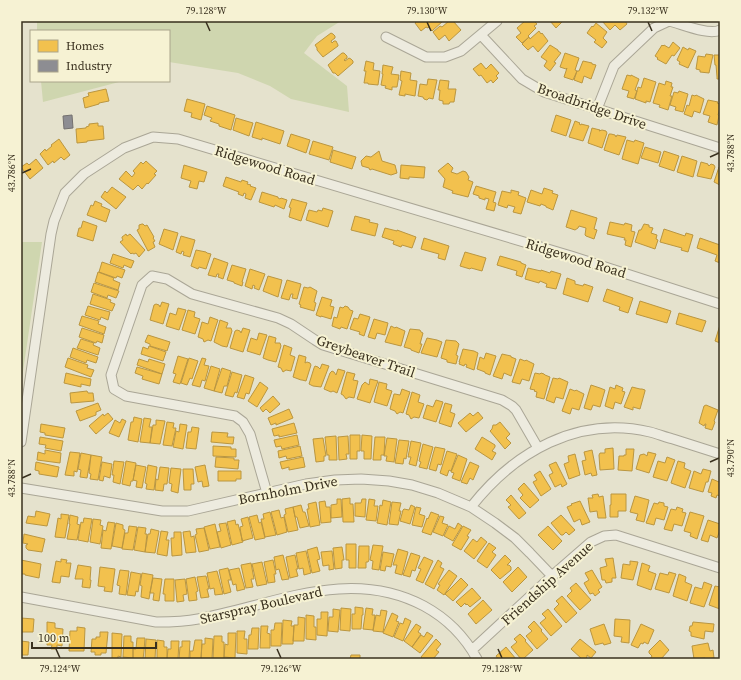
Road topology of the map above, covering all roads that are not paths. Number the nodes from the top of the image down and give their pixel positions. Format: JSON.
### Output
{"nodes":[{"id":1,"x":497,"y":21,"type":"edge"},
{"id":2,"x":720,"y":30,"type":"edge"},
{"id":3,"x":481,"y":35,"type":"junction"},
{"id":4,"x":386,"y":37,"type":"dead end"},
{"id":5,"x":597,"y":109,"type":"junction"},
{"id":6,"x":720,"y":148,"type":"edge"},
{"id":7,"x":720,"y":304,"type":"edge"},
{"id":8,"x":21,"y":442,"type":"edge"},
{"id":9,"x":538,"y":448,"type":"junction"},
{"id":10,"x":720,"y":454,"type":"edge"},
{"id":11,"x":21,"y":488,"type":"edge"},
{"id":12,"x":267,"y":493,"type":"junction"},
{"id":13,"x":471,"y":507,"type":"junction"},
{"id":14,"x":720,"y":568,"type":"edge"},
{"id":15,"x":552,"y":576,"type":"junction"},
{"id":16,"x":21,"y":597,"type":"edge"},
{"id":17,"x":472,"y":650,"type":"junction"},
{"id":18,"x":477,"y":659,"type":"edge"}],
"edges":[{"from":1,"to":3,"type":"street"},
{"from":2,"to":5,"type":"street"},
{"from":3,"to":4,"type":"street"},
{"from":3,"to":5,"type":"street","name":"Broadbridge Drive"},
{"from":5,"to":6,"type":"street","name":"Broadbridge Drive"},
{"from":7,"to":8,"type":"street","name":"Ridgewood Road"},
{"from":9,"to":10,"type":"street"},
{"from":9,"to":12,"type":"street","name":"Greybeaver Trail"},
{"from":9,"to":13,"type":"street"},
{"from":11,"to":12,"type":"street","name":"Bornholm Drive"},
{"from":12,"to":13,"type":"street","name":"Bornholm Drive"},
{"from":13,"to":15,"type":"street","name":"Bornholm Drive"},
{"from":14,"to":15,"type":"street","name":"Friendship Avenue"},
{"from":15,"to":17,"type":"street","name":"Friendship Avenue"},
{"from":16,"to":17,"type":"street","name":"Starspray Boulevard"},
{"from":17,"to":18,"type":"street","name":"Starspray Boulevard"}]}
